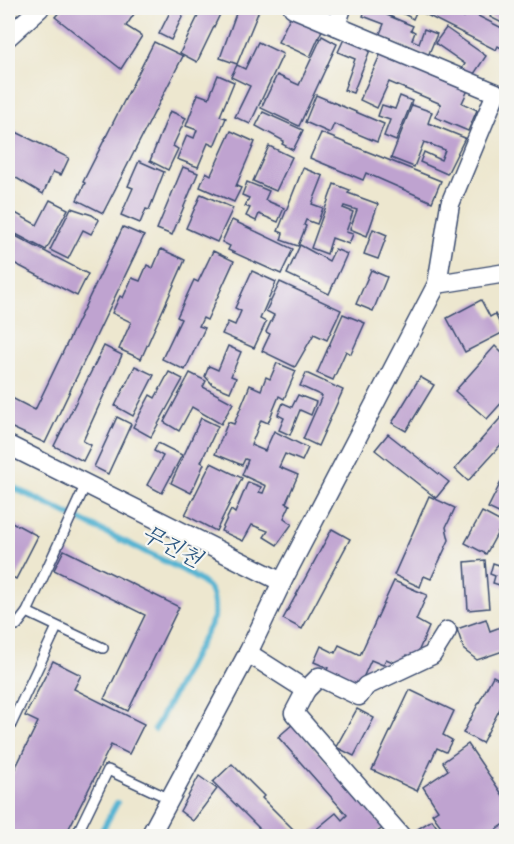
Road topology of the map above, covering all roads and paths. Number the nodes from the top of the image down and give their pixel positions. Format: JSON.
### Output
{"nodes":[{"id":1,"x":40,"y":8,"type":"edge"},
{"id":2,"x":293,"y":8,"type":"edge"},
{"id":3,"x":342,"y":8,"type":"edge"},
{"id":4,"x":336,"y":26,"type":"junction"},
{"id":5,"x":8,"y":37,"type":"edge"},
{"id":6,"x":504,"y":270,"type":"edge"},
{"id":7,"x":437,"y":284,"type":"junction"},
{"id":8,"x":8,"y":444,"type":"edge"},
{"id":9,"x":86,"y":484,"type":"junction"},
{"id":10,"x":282,"y":582,"type":"junction"},
{"id":11,"x":27,"y":612,"type":"junction"},
{"id":12,"x":8,"y":625,"type":"edge"},
{"id":13,"x":57,"y":627,"type":"junction"},
{"id":14,"x":447,"y":631,"type":"dead end"},
{"id":15,"x":103,"y":648,"type":"dead end"},
{"id":16,"x":248,"y":653,"type":"junction"},
{"id":17,"x":306,"y":690,"type":"junction"},
{"id":18,"x":8,"y":731,"type":"edge"},
{"id":19,"x":170,"y":799,"type":"junction"},
{"id":20,"x":76,"y":837,"type":"edge"},
{"id":21,"x":150,"y":837,"type":"edge"},
{"id":22,"x":401,"y":837,"type":"edge"}],
"edges":[{"from":1,"to":5,"type":"street"},
{"from":2,"to":4,"type":"street"},
{"from":3,"to":4,"type":"street"},
{"from":4,"to":7,"type":"street"},
{"from":6,"to":7,"type":"street"},
{"from":7,"to":10,"type":"street"},
{"from":8,"to":9,"type":"street"},
{"from":9,"to":10,"type":"street"},
{"from":9,"to":11,"type":"lane"},
{"from":10,"to":16,"type":"street"},
{"from":11,"to":12,"type":"lane"},
{"from":11,"to":13,"type":"lane"},
{"from":13,"to":15,"type":"lane"},
{"from":13,"to":18,"type":"lane"},
{"from":14,"to":17,"type":"street"},
{"from":16,"to":17,"type":"street"},
{"from":16,"to":19,"type":"street"},
{"from":17,"to":22,"type":"street"},
{"from":19,"to":20,"type":"lane"},
{"from":19,"to":21,"type":"street"}]}
